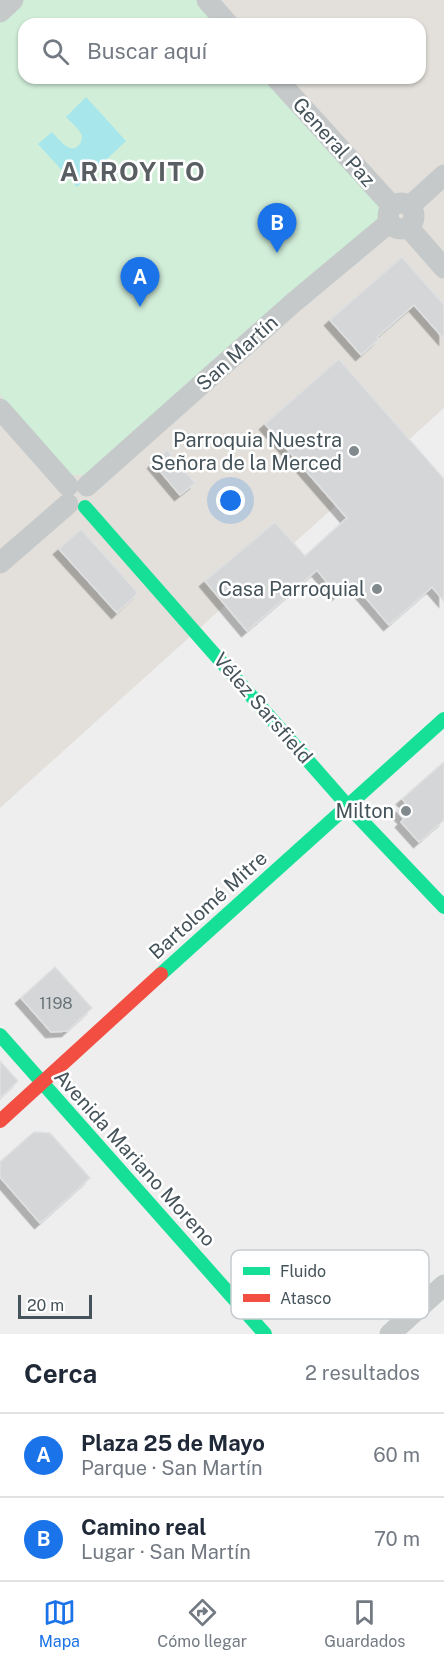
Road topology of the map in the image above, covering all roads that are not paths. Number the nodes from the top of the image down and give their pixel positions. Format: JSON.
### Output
{"nodes":[{"id":1,"x":13,"y":0,"type":"edge"},
{"id":2,"x":207,"y":0,"type":"edge"},
{"id":3,"x":0,"y":12,"type":"edge"},
{"id":4,"x":223,"y":18,"type":"edge"},
{"id":5,"x":281,"y":84,"type":"edge"},
{"id":6,"x":444,"y":176,"type":"edge"},
{"id":7,"x":400,"y":215,"type":"junction"},
{"id":8,"x":444,"y":268,"type":"edge"},
{"id":9,"x":0,"y":409,"type":"edge"},
{"id":10,"x":77,"y":496,"type":"junction"},
{"id":11,"x":0,"y":563,"type":"edge"},
{"id":12,"x":444,"y":719,"type":"edge"},
{"id":13,"x":347,"y":805,"type":"junction"},
{"id":14,"x":444,"y":906,"type":"edge"},
{"id":15,"x":0,"y":1035,"type":"edge"},
{"id":16,"x":42,"y":1083,"type":"junction"},
{"id":17,"x":0,"y":1121,"type":"edge"},
{"id":18,"x":444,"y":1285,"type":"edge"},
{"id":19,"x":231,"y":1296,"type":"edge"},
{"id":20,"x":429,"y":1299,"type":"edge"},
{"id":21,"x":252,"y":1319,"type":"edge"},
{"id":22,"x":407,"y":1319,"type":"edge"},
{"id":23,"x":265,"y":1334,"type":"edge"},
{"id":24,"x":390,"y":1334,"type":"edge"}],
"edges":[{"from":1,"to":3,"type":"street"},
{"from":2,"to":4,"type":"street"},
{"from":5,"to":7,"type":"street","name":"General Paz"},
{"from":6,"to":7,"type":"street","name":"San Martín"},
{"from":7,"to":8,"type":"street","name":"General Paz"},
{"from":7,"to":10,"type":"street","name":"San Martín"},
{"from":9,"to":10,"type":"street","name":"Vélez Sarsfield"},
{"from":10,"to":11,"type":"street","name":"San Martín"},
{"from":10,"to":13,"type":"street","name":"Vélez Sarsfield"},
{"from":12,"to":13,"type":"street","name":"Bartolomé Mitre"},
{"from":13,"to":14,"type":"street","name":"Vélez Sarsfield"},
{"from":13,"to":16,"type":"street","name":"Bartolomé Mitre"},
{"from":15,"to":16,"type":"street","name":"Avenida Mariano Moreno"},
{"from":16,"to":17,"type":"street","name":"Bartolomé Mitre"},
{"from":16,"to":19,"type":"street","name":"Avenida Mariano Moreno"},
{"from":18,"to":20,"type":"street"},
{"from":21,"to":23,"type":"street","name":"Avenida Mariano Moreno"},
{"from":22,"to":24,"type":"street"}]}
